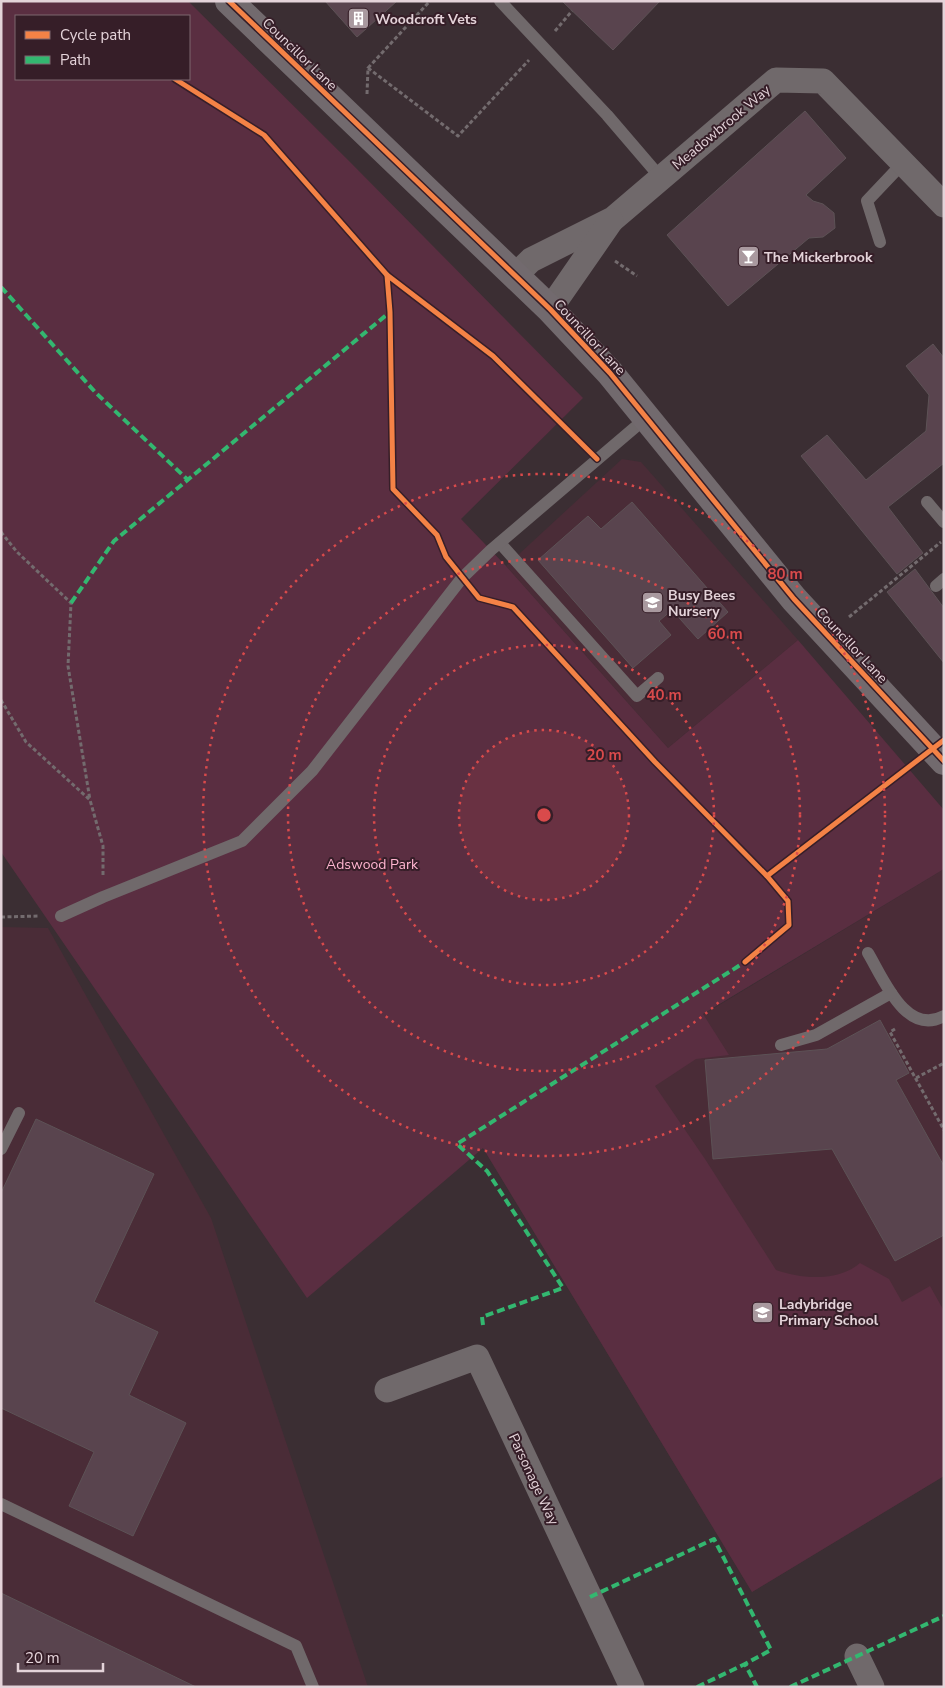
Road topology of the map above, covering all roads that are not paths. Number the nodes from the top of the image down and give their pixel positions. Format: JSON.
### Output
{"nodes":[{"id":1,"x":229,"y":1,"type":"edge"},
{"id":2,"x":500,"y":1,"type":"edge"},
{"id":3,"x":903,"y":163,"type":"junction"},
{"id":4,"x":661,"y":178,"type":"junction"},
{"id":5,"x":944,"y":205,"type":"edge"},
{"id":6,"x":613,"y":219,"type":"junction"},
{"id":7,"x":880,"y":242,"type":"dead end"},
{"id":8,"x":515,"y":276,"type":"junction"},
{"id":9,"x":550,"y":309,"type":"junction"},
{"id":10,"x":646,"y":418,"type":"junction"},
{"id":11,"x":927,"y":502,"type":"dead end"},
{"id":12,"x":944,"y":522,"type":"edge"},
{"id":13,"x":500,"y":543,"type":"junction"},
{"id":14,"x":658,"y":678,"type":"dead end"},
{"id":15,"x":944,"y":762,"type":"edge"},
{"id":16,"x":61,"y":916,"type":"road end"},
{"id":17,"x":868,"y":953,"type":"dead end"},
{"id":18,"x":891,"y":993,"type":"junction"},
{"id":19,"x":944,"y":1016,"type":"edge"},
{"id":20,"x":781,"y":1044,"type":"dead end"},
{"id":21,"x":19,"y":1113,"type":"dead end"},
{"id":22,"x":1,"y":1149,"type":"edge"},
{"id":23,"x":387,"y":1390,"type":"dead end"},
{"id":24,"x":1,"y":1504,"type":"edge"},
{"id":25,"x":857,"y":1656,"type":"dead end"},
{"id":26,"x":314,"y":1687,"type":"edge"},
{"id":27,"x":632,"y":1687,"type":"edge"},
{"id":28,"x":872,"y":1687,"type":"edge"}],
"edges":[{"from":1,"to":8,"type":"street","name":"Councillor Lane"},
{"from":2,"to":4,"type":"lane"},
{"from":3,"to":4,"type":"street","name":"Meadowbrook Way"},
{"from":3,"to":5,"type":"street","name":"Meadowbrook Way"},
{"from":3,"to":7,"type":"lane"},
{"from":4,"to":6,"type":"street","name":"Meadowbrook Way"},
{"from":6,"to":8,"type":"street","name":"Meadowbrook Way"},
{"from":6,"to":9,"type":"street","name":"Meadowbrook Way"},
{"from":8,"to":9,"type":"street","name":"Councillor Lane"},
{"from":9,"to":10,"type":"street","name":"Councillor Lane"},
{"from":10,"to":13,"type":"lane"},
{"from":10,"to":15,"type":"street","name":"Councillor Lane"},
{"from":11,"to":12,"type":"lane"},
{"from":13,"to":14,"type":"lane"},
{"from":13,"to":16,"type":"lane"},
{"from":17,"to":18,"type":"lane"},
{"from":18,"to":19,"type":"lane"},
{"from":18,"to":20,"type":"lane"},
{"from":21,"to":22,"type":"lane"},
{"from":23,"to":27,"type":"street","name":"Parsonage Way"},
{"from":24,"to":26,"type":"lane"},
{"from":25,"to":28,"type":"street"}]}
